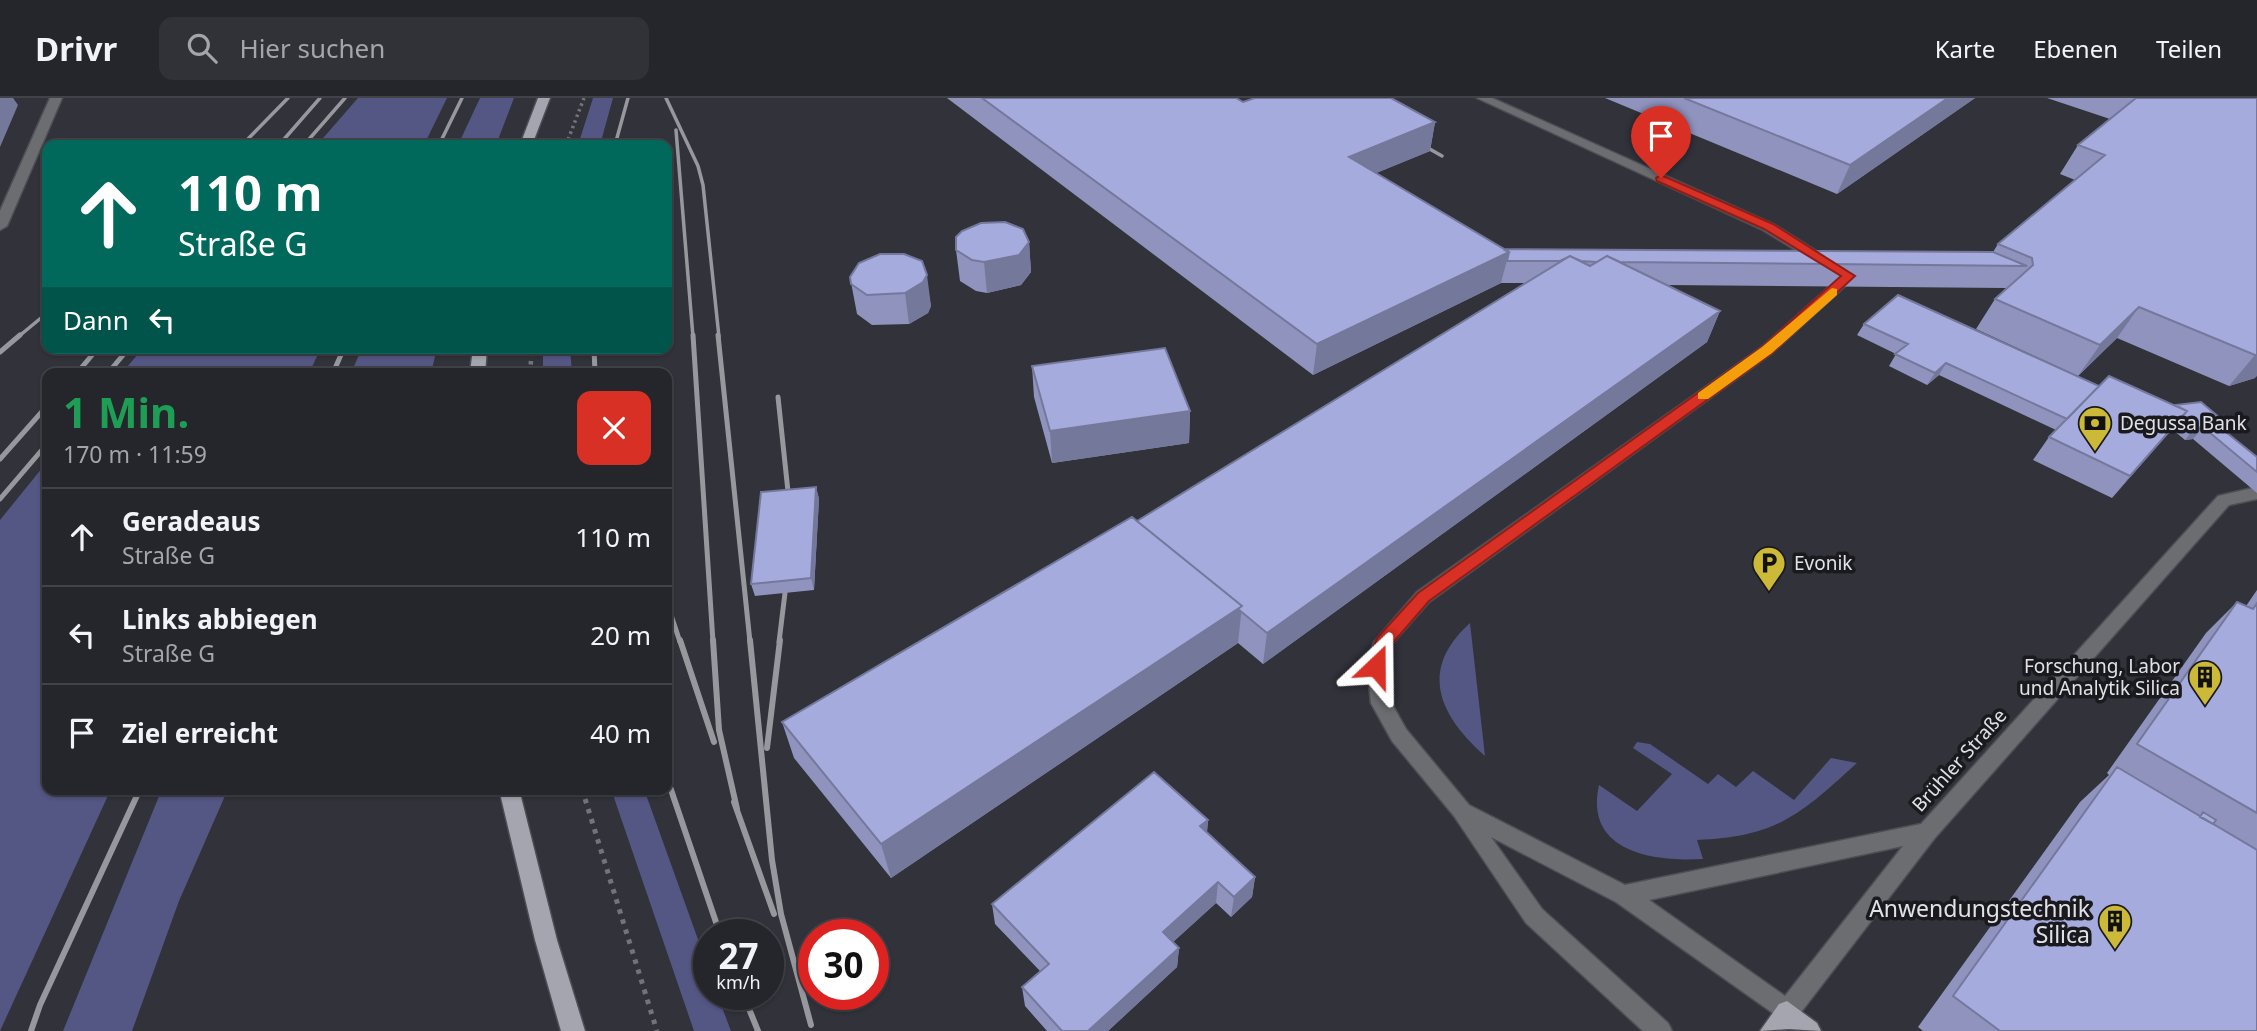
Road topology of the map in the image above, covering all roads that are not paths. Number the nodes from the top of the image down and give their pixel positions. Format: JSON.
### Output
{"nodes":[{"id":1,"x":56,"y":98,"type":"edge"},
{"id":2,"x":544,"y":98,"type":"edge"},
{"id":3,"x":1483,"y":98,"type":"edge"},
{"id":4,"x":528,"y":140,"type":"edge"},
{"id":5,"x":0,"y":226,"type":"edge"},
{"id":6,"x":2257,"y":493,"type":"edge"},
{"id":7,"x":510,"y":795,"type":"edge"},
{"id":8,"x":1461,"y":810,"type":"junction"},
{"id":9,"x":1927,"y":832,"type":"junction"},
{"id":10,"x":1625,"y":895,"type":"junction"},
{"id":11,"x":1787,"y":1012,"type":"junction"},
{"id":12,"x":573,"y":1031,"type":"edge"},
{"id":13,"x":1660,"y":1031,"type":"edge"},
{"id":14,"x":1772,"y":1031,"type":"edge"},
{"id":15,"x":1809,"y":1031,"type":"edge"}],
"edges":[{"from":1,"to":5,"type":"street"},
{"from":2,"to":4,"type":"main road"},
{"from":3,"to":8,"type":"street"},
{"from":6,"to":9,"type":"street","name":"Brühler Straße"},
{"from":7,"to":12,"type":"main road"},
{"from":8,"to":10,"type":"street"},
{"from":8,"to":13,"type":"street"},
{"from":9,"to":10,"type":"street"},
{"from":9,"to":11,"type":"street","name":"Brühler Straße"},
{"from":10,"to":11,"type":"street"},
{"from":11,"to":14,"type":"main road","name":"Brühler Straße"},
{"from":11,"to":15,"type":"main road"}]}
